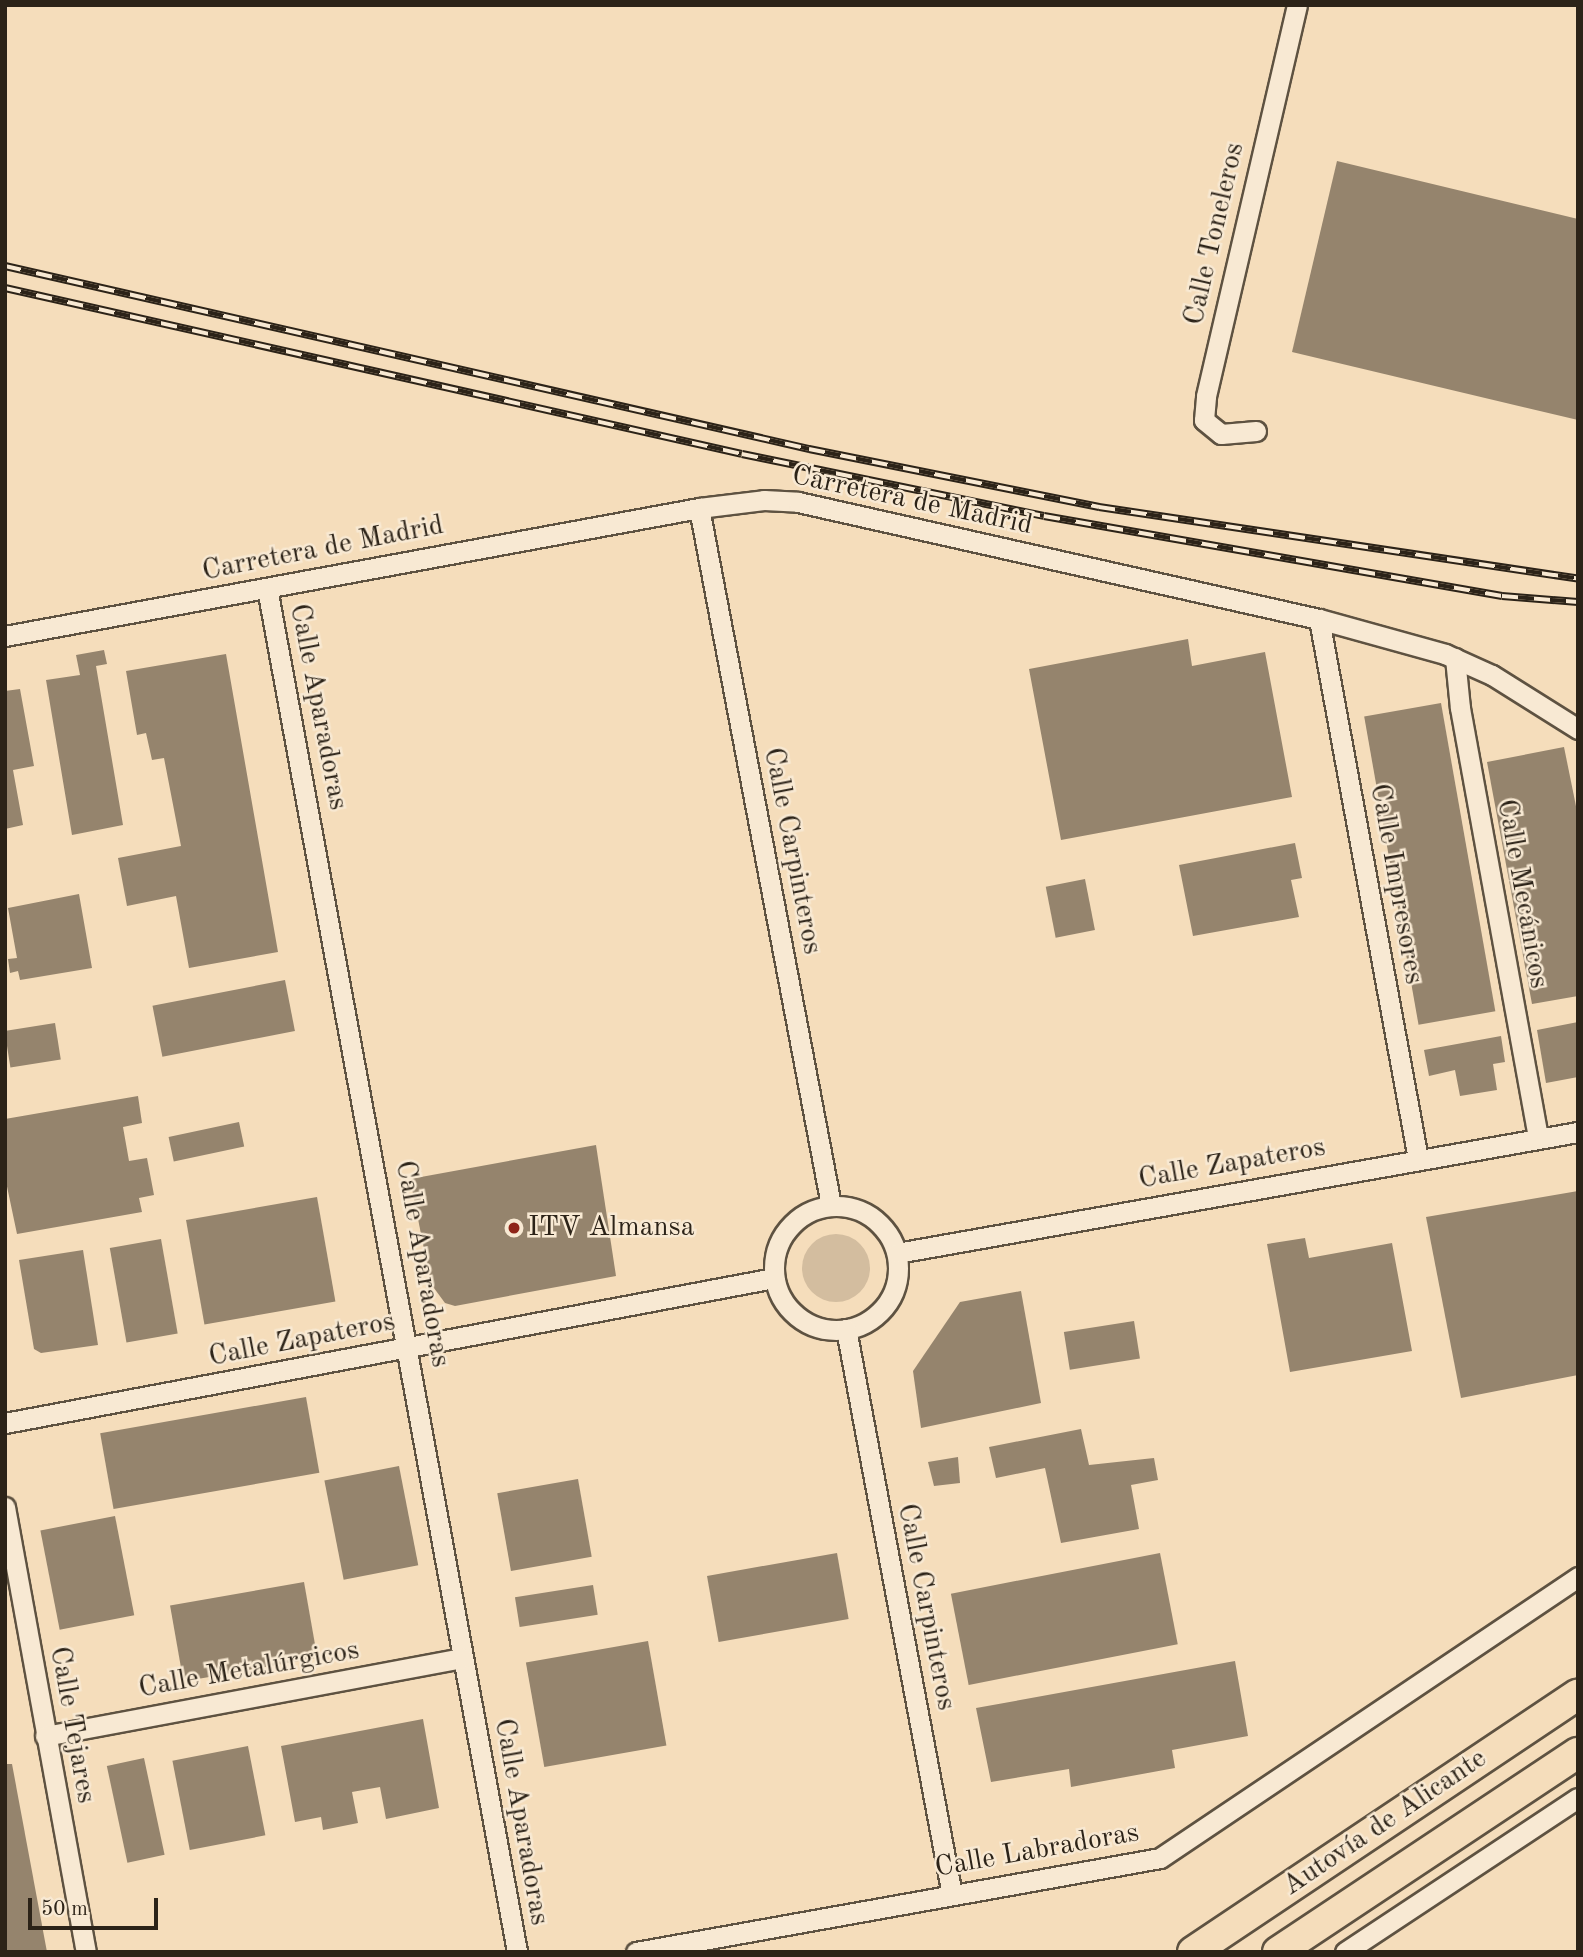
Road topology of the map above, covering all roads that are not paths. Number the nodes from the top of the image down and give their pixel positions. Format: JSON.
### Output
{"nodes":[{"id":1,"x":1297,"y":5,"type":"edge"},
{"id":2,"x":1256,"y":431,"type":"dead end"},
{"id":3,"x":699,"y":508,"type":"junction"},
{"id":4,"x":267,"y":588,"type":"junction"},
{"id":5,"x":1319,"y":619,"type":"junction"},
{"id":6,"x":5,"y":636,"type":"edge"},
{"id":7,"x":1455,"y":658,"type":"junction"},
{"id":8,"x":1578,"y":729,"type":"edge"},
{"id":9,"x":1578,"y":1132,"type":"edge"},
{"id":10,"x":1538,"y":1139,"type":"junction"},
{"id":11,"x":1418,"y":1159,"type":"junction"},
{"id":12,"x":831,"y":1205,"type":"junction"},
{"id":13,"x":897,"y":1253,"type":"junction"},
{"id":14,"x":774,"y":1278,"type":"junction"},
{"id":15,"x":846,"y":1329,"type":"junction"},
{"id":16,"x":410,"y":1348,"type":"junction"},
{"id":17,"x":5,"y":1423,"type":"edge"},
{"id":18,"x":5,"y":1507,"type":"edge"},
{"id":19,"x":1578,"y":1577,"type":"edge"},
{"id":20,"x":463,"y":1658,"type":"junction"},
{"id":21,"x":1578,"y":1694,"type":"edge"},
{"id":22,"x":45,"y":1736,"type":"junction"},
{"id":23,"x":1578,"y":1753,"type":"edge"},
{"id":24,"x":1578,"y":1798,"type":"edge"},
{"id":25,"x":952,"y":1895,"type":"junction"},
{"id":26,"x":86,"y":1952,"type":"edge"},
{"id":27,"x":517,"y":1952,"type":"edge"},
{"id":28,"x":636,"y":1952,"type":"edge"},
{"id":29,"x":1193,"y":1952,"type":"edge"},
{"id":30,"x":1278,"y":1952,"type":"edge"},
{"id":31,"x":1345,"y":1952,"type":"edge"}],
"edges":[{"from":1,"to":2,"type":"street","name":"Calle Toneleros"},
{"from":3,"to":4,"type":"street","name":"Carretera de Madrid"},
{"from":3,"to":5,"type":"street","name":"Carretera de Madrid"},
{"from":3,"to":12,"type":"street","name":"Calle Carpinteros"},
{"from":4,"to":6,"type":"street","name":"Carretera de Madrid"},
{"from":4,"to":16,"type":"street","name":"Calle Aparadoras"},
{"from":5,"to":7,"type":"street","name":"Carretera de Madrid"},
{"from":5,"to":11,"type":"street","name":"Calle Impresores"},
{"from":7,"to":8,"type":"street","name":"Carretera de Madrid"},
{"from":7,"to":10,"type":"street","name":"Calle Mecánicos"},
{"from":9,"to":10,"type":"street","name":"Calle Zapateros"},
{"from":10,"to":11,"type":"street","name":"Calle Zapateros"},
{"from":11,"to":13,"type":"street","name":"Calle Zapateros"},
{"from":12,"to":13,"type":"street"},
{"from":12,"to":14,"type":"street"},
{"from":13,"to":15,"type":"street"},
{"from":14,"to":15,"type":"street"},
{"from":14,"to":16,"type":"street","name":"Calle Zapateros"},
{"from":15,"to":25,"type":"street","name":"Calle Carpinteros"},
{"from":16,"to":17,"type":"street","name":"Calle Zapateros"},
{"from":16,"to":20,"type":"street","name":"Calle Aparadoras"},
{"from":18,"to":22,"type":"street","name":"Calle Tejares"},
{"from":19,"to":25,"type":"street","name":"Calle Labradoras"},
{"from":20,"to":22,"type":"street","name":"Calle Metalúrgicos"},
{"from":20,"to":27,"type":"street","name":"Calle Aparadoras"},
{"from":21,"to":29,"type":"highway","name":"Autovía de Alicante"},
{"from":22,"to":26,"type":"street","name":"Calle Tejares"},
{"from":23,"to":30,"type":"highway","name":"Autovía de Alicante"},
{"from":24,"to":31,"type":"street"},
{"from":25,"to":28,"type":"street","name":"Calle Labradoras"}]}
